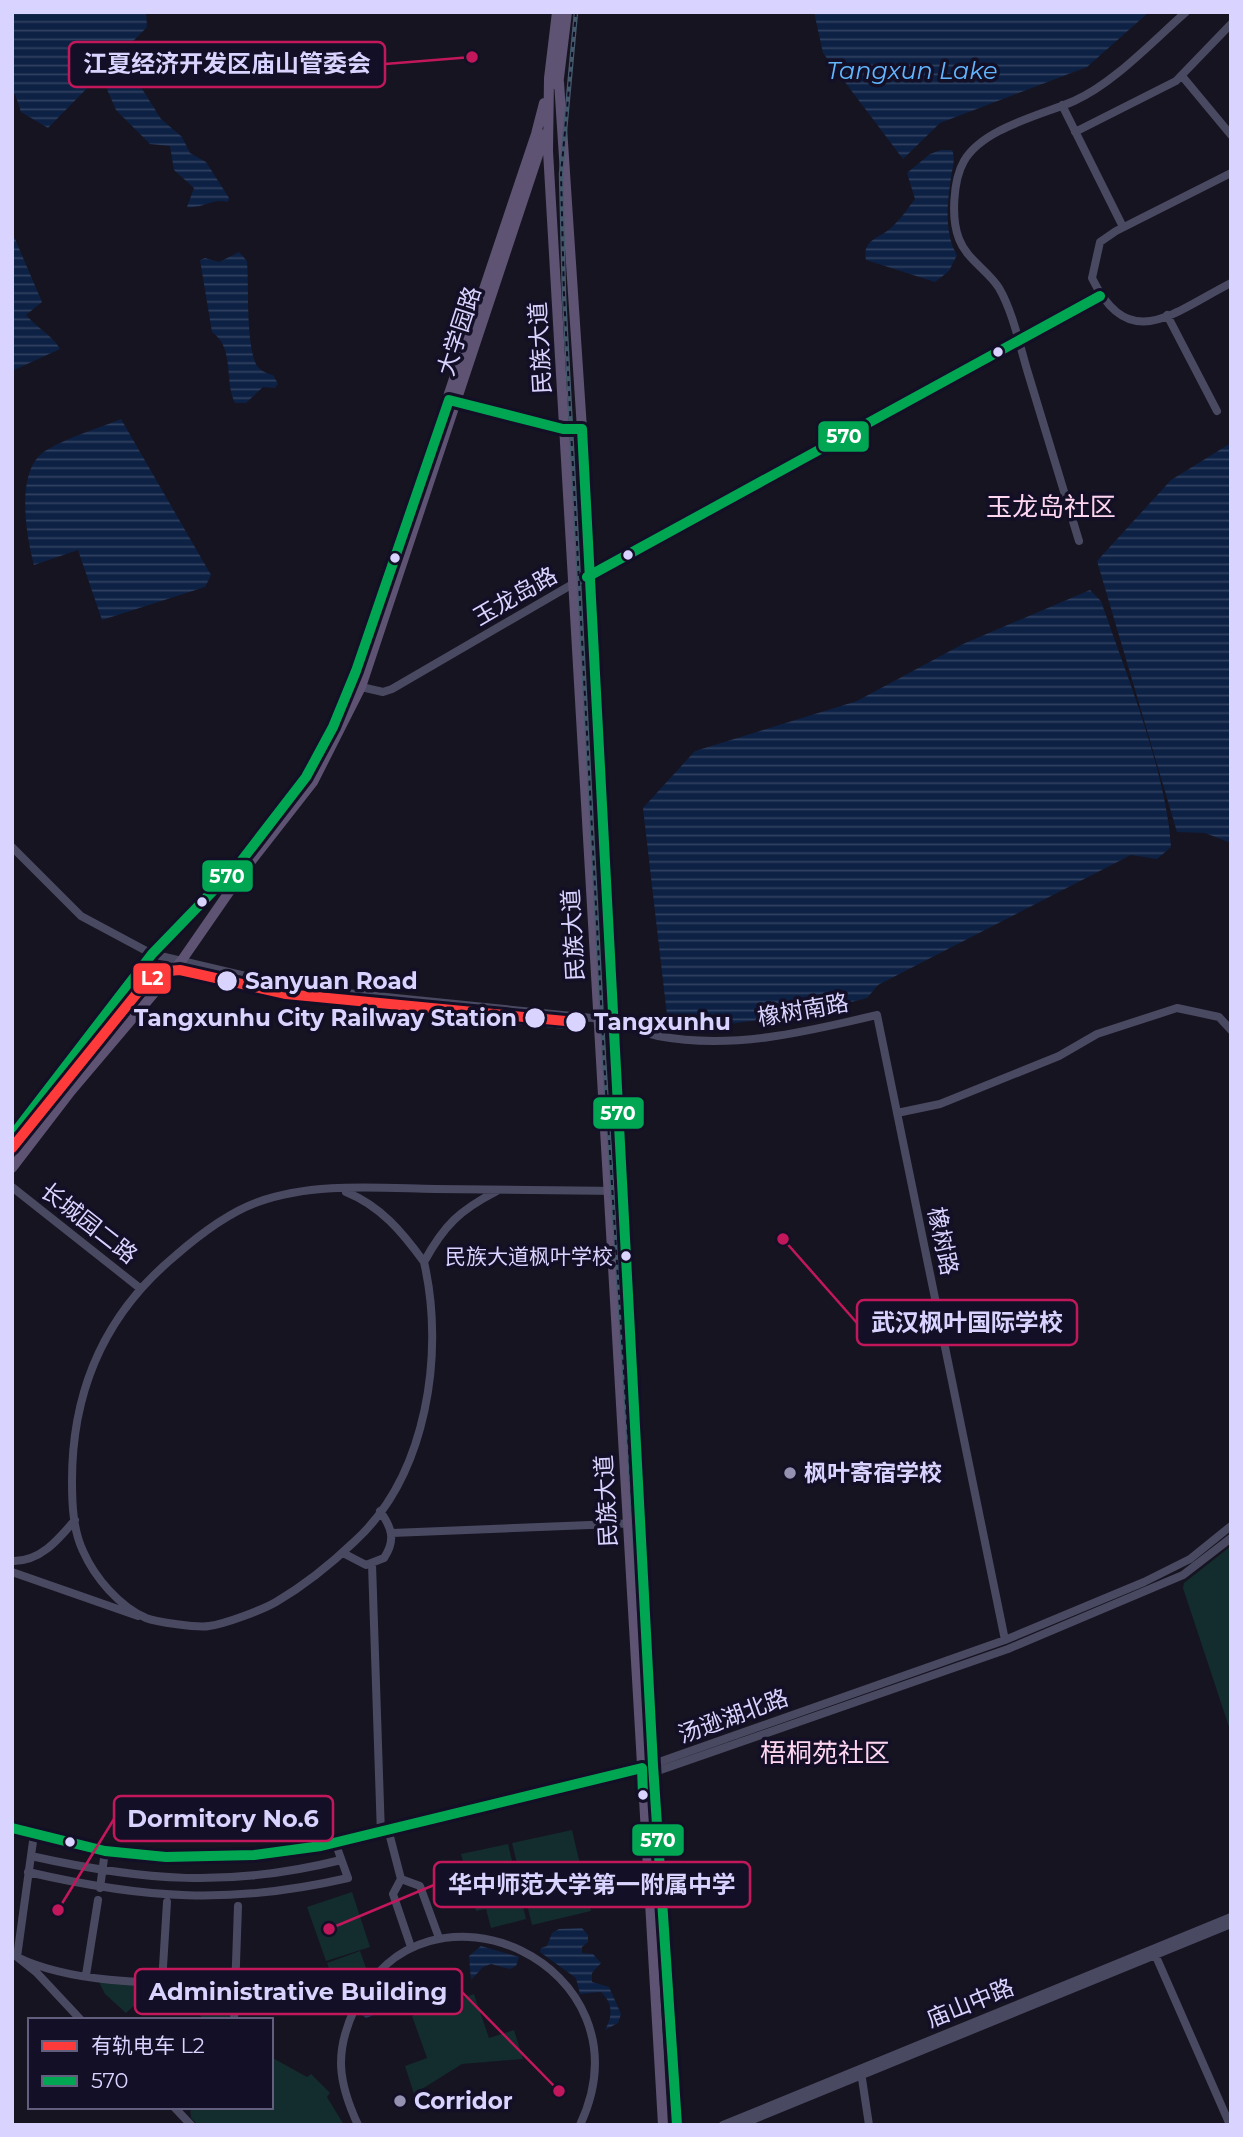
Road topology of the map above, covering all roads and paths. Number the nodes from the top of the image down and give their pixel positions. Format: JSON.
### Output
{"nodes":[{"id":1,"x":557,"y":12,"type":"edge"},
{"id":2,"x":567,"y":12,"type":"edge"},
{"id":3,"x":1186,"y":12,"type":"edge"},
{"id":4,"x":1231,"y":24,"type":"edge"},
{"id":5,"x":1182,"y":76,"type":"junction"},
{"id":6,"x":554,"y":80,"type":"junction"},
{"id":7,"x":1062,"y":105,"type":"junction"},
{"id":8,"x":548,"y":125,"type":"junction"},
{"id":9,"x":1075,"y":131,"type":"junction"},
{"id":10,"x":1231,"y":135,"type":"edge"},
{"id":11,"x":1231,"y":173,"type":"edge"},
{"id":12,"x":1123,"y":227,"type":"junction"},
{"id":13,"x":1231,"y":283,"type":"edge"},
{"id":14,"x":1100,"y":296,"type":"junction"},
{"id":15,"x":1167,"y":315,"type":"junction"},
{"id":16,"x":1018,"y":341,"type":"junction"},
{"id":17,"x":452,"y":401,"type":"junction"},
{"id":18,"x":1217,"y":411,"type":"dead end"},
{"id":19,"x":563,"y":429,"type":"junction"},
{"id":20,"x":582,"y":429,"type":"junction"},
{"id":21,"x":1079,"y":541,"type":"dead end"},
{"id":22,"x":587,"y":577,"type":"junction"},
{"id":23,"x":572,"y":585,"type":"junction"},
{"id":24,"x":356,"y":686,"type":"junction"},
{"id":25,"x":12,"y":847,"type":"edge"},
{"id":26,"x":152,"y":954,"type":"junction"},
{"id":27,"x":183,"y":960,"type":"junction"},
{"id":28,"x":877,"y":1015,"type":"joint"},
{"id":29,"x":597,"y":1019,"type":"junction"},
{"id":30,"x":612,"y":1020,"type":"junction"},
{"id":31,"x":1231,"y":1030,"type":"edge"},
{"id":32,"x":897,"y":1113,"type":"junction"},
{"id":33,"x":12,"y":1136,"type":"edge"},
{"id":34,"x":12,"y":1168,"type":"edge"},
{"id":35,"x":12,"y":1187,"type":"edge"},
{"id":36,"x":342,"y":1190,"type":"junction"},
{"id":37,"x":499,"y":1190,"type":"junction"},
{"id":38,"x":608,"y":1191,"type":"junction"},
{"id":39,"x":621,"y":1191,"type":"junction"},
{"id":40,"x":424,"y":1262,"type":"junction"},
{"id":41,"x":141,"y":1289,"type":"junction"},
{"id":42,"x":380,"y":1511,"type":"junction"},
{"id":43,"x":75,"y":1520,"type":"junction"},
{"id":44,"x":640,"y":1523,"type":"junction"},
{"id":45,"x":626,"y":1524,"type":"junction"},
{"id":46,"x":1231,"y":1526,"type":"edge"},
{"id":47,"x":392,"y":1533,"type":"junction"},
{"id":48,"x":1231,"y":1538,"type":"edge"},
{"id":49,"x":343,"y":1553,"type":"junction"},
{"id":50,"x":12,"y":1561,"type":"edge"},
{"id":51,"x":372,"y":1564,"type":"junction"},
{"id":52,"x":12,"y":1572,"type":"edge"},
{"id":53,"x":146,"y":1618,"type":"junction"},
{"id":54,"x":1005,"y":1640,"type":"junction"},
{"id":55,"x":653,"y":1770,"type":"junction"},
{"id":56,"x":642,"y":1771,"type":"junction"},
{"id":57,"x":12,"y":1830,"type":"edge"},
{"id":58,"x":385,"y":1832,"type":"junction"},
{"id":59,"x":34,"y":1836,"type":"junction"},
{"id":60,"x":336,"y":1844,"type":"junction"},
{"id":61,"x":104,"y":1853,"type":"junction"},
{"id":62,"x":31,"y":1856,"type":"junction"},
{"id":63,"x":341,"y":1860,"type":"junction"},
{"id":64,"x":102,"y":1871,"type":"junction"},
{"id":65,"x":29,"y":1872,"type":"junction"},
{"id":66,"x":401,"y":1879,"type":"junction"},
{"id":67,"x":100,"y":1888,"type":"junction"},
{"id":68,"x":98,"y":1900,"type":"dead end"},
{"id":69,"x":167,"y":1902,"type":"dead end"},
{"id":70,"x":238,"y":1906,"type":"dead end"},
{"id":71,"x":1231,"y":1917,"type":"edge"},
{"id":72,"x":1231,"y":1924,"type":"edge"},
{"id":73,"x":439,"y":1938,"type":"junction"},
{"id":74,"x":411,"y":1947,"type":"junction"},
{"id":75,"x":1154,"y":1952,"type":"junction"},
{"id":76,"x":17,"y":1957,"type":"junction"},
{"id":77,"x":86,"y":1975,"type":"junction"},
{"id":78,"x":162,"y":1983,"type":"junction"},
{"id":79,"x":233,"y":1984,"type":"junction"},
{"id":80,"x":79,"y":2018,"type":"edge"},
{"id":81,"x":234,"y":2018,"type":"edge"},
{"id":82,"x":861,"y":2072,"type":"junction"},
{"id":83,"x":176,"y":2109,"type":"edge"},
{"id":84,"x":191,"y":2125,"type":"edge"},
{"id":85,"x":358,"y":2125,"type":"edge"},
{"id":86,"x":580,"y":2125,"type":"edge"},
{"id":87,"x":663,"y":2125,"type":"edge"},
{"id":88,"x":677,"y":2125,"type":"edge"},
{"id":89,"x":723,"y":2125,"type":"edge"},
{"id":90,"x":740,"y":2125,"type":"edge"},
{"id":91,"x":869,"y":2125,"type":"edge"},
{"id":92,"x":1230,"y":2125,"type":"edge"}],
"edges":[{"from":1,"to":6,"type":"main road"},
{"from":2,"to":6,"type":"main road","name":"大学园路"},
{"from":3,"to":7,"type":"street"},
{"from":4,"to":5,"type":"street"},
{"from":5,"to":9,"type":"street"},
{"from":5,"to":10,"type":"street"},
{"from":6,"to":8,"type":"main road","name":"大学园路"},
{"from":6,"to":17,"type":"main road","name":"大学园路"},
{"from":6,"to":20,"type":"main road","name":"民族大道"},
{"from":7,"to":9,"type":"street"},
{"from":7,"to":16,"type":"street"},
{"from":8,"to":17,"type":"main road","name":"大学园路"},
{"from":8,"to":19,"type":"main road","name":"民族大道"},
{"from":9,"to":12,"type":"street"},
{"from":11,"to":12,"type":"street"},
{"from":12,"to":14,"type":"street"},
{"from":13,"to":15,"type":"street"},
{"from":14,"to":15,"type":"street"},
{"from":14,"to":16,"type":"street","name":"玉龙岛路"},
{"from":15,"to":18,"type":"street"},
{"from":16,"to":21,"type":"street"},
{"from":16,"to":22,"type":"street","name":"玉龙岛路"},
{"from":17,"to":19,"type":"street"},
{"from":17,"to":24,"type":"main road","name":"大学园路"},
{"from":19,"to":20,"type":"street"},
{"from":19,"to":23,"type":"main road","name":"民族大道"},
{"from":20,"to":22,"type":"main road","name":"民族大道"},
{"from":22,"to":23,"type":"street","name":"玉龙岛路"},
{"from":22,"to":30,"type":"main road","name":"民族大道"},
{"from":23,"to":24,"type":"street","name":"玉龙岛路"},
{"from":23,"to":29,"type":"main road","name":"民族大道"},
{"from":24,"to":26,"type":"main road","name":"大学园路"},
{"from":24,"to":27,"type":"main road","name":"大学园路"},
{"from":25,"to":26,"type":"street","name":"橡树南路"},
{"from":26,"to":27,"type":"street","name":"橡树南路"},
{"from":26,"to":33,"type":"main road","name":"大学园路"},
{"from":27,"to":29,"type":"street","name":"橡树南路"},
{"from":27,"to":34,"type":"main road","name":"大学园路"},
{"from":28,"to":30,"type":"street","name":"橡树南路"},
{"from":28,"to":32,"type":"street","name":"橡树路"},
{"from":29,"to":30,"type":"street","name":"橡树南路"},
{"from":29,"to":38,"type":"main road","name":"民族大道"},
{"from":30,"to":39,"type":"main road","name":"民族大道"},
{"from":31,"to":32,"type":"street"},
{"from":32,"to":54,"type":"street","name":"橡树路"},
{"from":35,"to":41,"type":"street","name":"长城园二路"},
{"from":36,"to":37,"type":"street"},
{"from":36,"to":40,"type":"street"},
{"from":36,"to":41,"type":"street"},
{"from":37,"to":38,"type":"street"},
{"from":37,"to":40,"type":"street"},
{"from":38,"to":39,"type":"street"},
{"from":38,"to":45,"type":"main road","name":"民族大道"},
{"from":39,"to":44,"type":"main road","name":"民族大道"},
{"from":40,"to":42,"type":"street"},
{"from":41,"to":43,"type":"street"},
{"from":42,"to":47,"type":"street"},
{"from":42,"to":49,"type":"street"},
{"from":43,"to":50,"type":"street"},
{"from":43,"to":53,"type":"street"},
{"from":44,"to":45,"type":"street"},
{"from":44,"to":55,"type":"main road","name":"民族大道"},
{"from":45,"to":47,"type":"street"},
{"from":45,"to":56,"type":"main road","name":"民族大道"},
{"from":46,"to":54,"type":"street","name":"汤逊湖北路"},
{"from":47,"to":51,"type":"street"},
{"from":48,"to":55,"type":"street","name":"汤逊湖北路"},
{"from":49,"to":51,"type":"street"},
{"from":49,"to":53,"type":"street"},
{"from":51,"to":58,"type":"street"},
{"from":52,"to":53,"type":"street"},
{"from":54,"to":55,"type":"street","name":"汤逊湖北路"},
{"from":55,"to":56,"type":"street","name":"汤逊湖北路"},
{"from":55,"to":88,"type":"main road","name":"民族大道"},
{"from":56,"to":58,"type":"main road","name":"汤逊湖北路"},
{"from":56,"to":87,"type":"main road","name":"民族大道"},
{"from":57,"to":59,"type":"main road","name":"汤逊湖北路"},
{"from":58,"to":60,"type":"main road","name":"汤逊湖北路"},
{"from":58,"to":66,"type":"street"},
{"from":59,"to":61,"type":"main road","name":"汤逊湖北路"},
{"from":59,"to":62,"type":"street"},
{"from":60,"to":61,"type":"main road","name":"汤逊湖北路"},
{"from":60,"to":63,"type":"street"},
{"from":61,"to":64,"type":"street"},
{"from":62,"to":64,"type":"street"},
{"from":62,"to":65,"type":"street"},
{"from":63,"to":64,"type":"street"},
{"from":63,"to":67,"type":"street"},
{"from":64,"to":67,"type":"street"},
{"from":65,"to":67,"type":"street"},
{"from":65,"to":76,"type":"street"},
{"from":66,"to":73,"type":"street"},
{"from":66,"to":74,"type":"street"},
{"from":68,"to":77,"type":"street"},
{"from":69,"to":78,"type":"street"},
{"from":70,"to":79,"type":"street"},
{"from":71,"to":75,"type":"street","name":"庙山中路"},
{"from":72,"to":75,"type":"street","name":"庙山中路"},
{"from":73,"to":74,"type":"street"},
{"from":73,"to":86,"type":"street"},
{"from":74,"to":85,"type":"street"},
{"from":75,"to":82,"type":"street","name":"庙山中路"},
{"from":75,"to":92,"type":"street"},
{"from":76,"to":77,"type":"street"},
{"from":76,"to":80,"type":"street"},
{"from":77,"to":78,"type":"street"},
{"from":78,"to":79,"type":"street"},
{"from":79,"to":81,"type":"street"},
{"from":82,"to":89,"type":"street","name":"庙山中路"},
{"from":82,"to":90,"type":"street","name":"庙山中路"},
{"from":82,"to":91,"type":"street"},
{"from":83,"to":84,"type":"street"}]}
